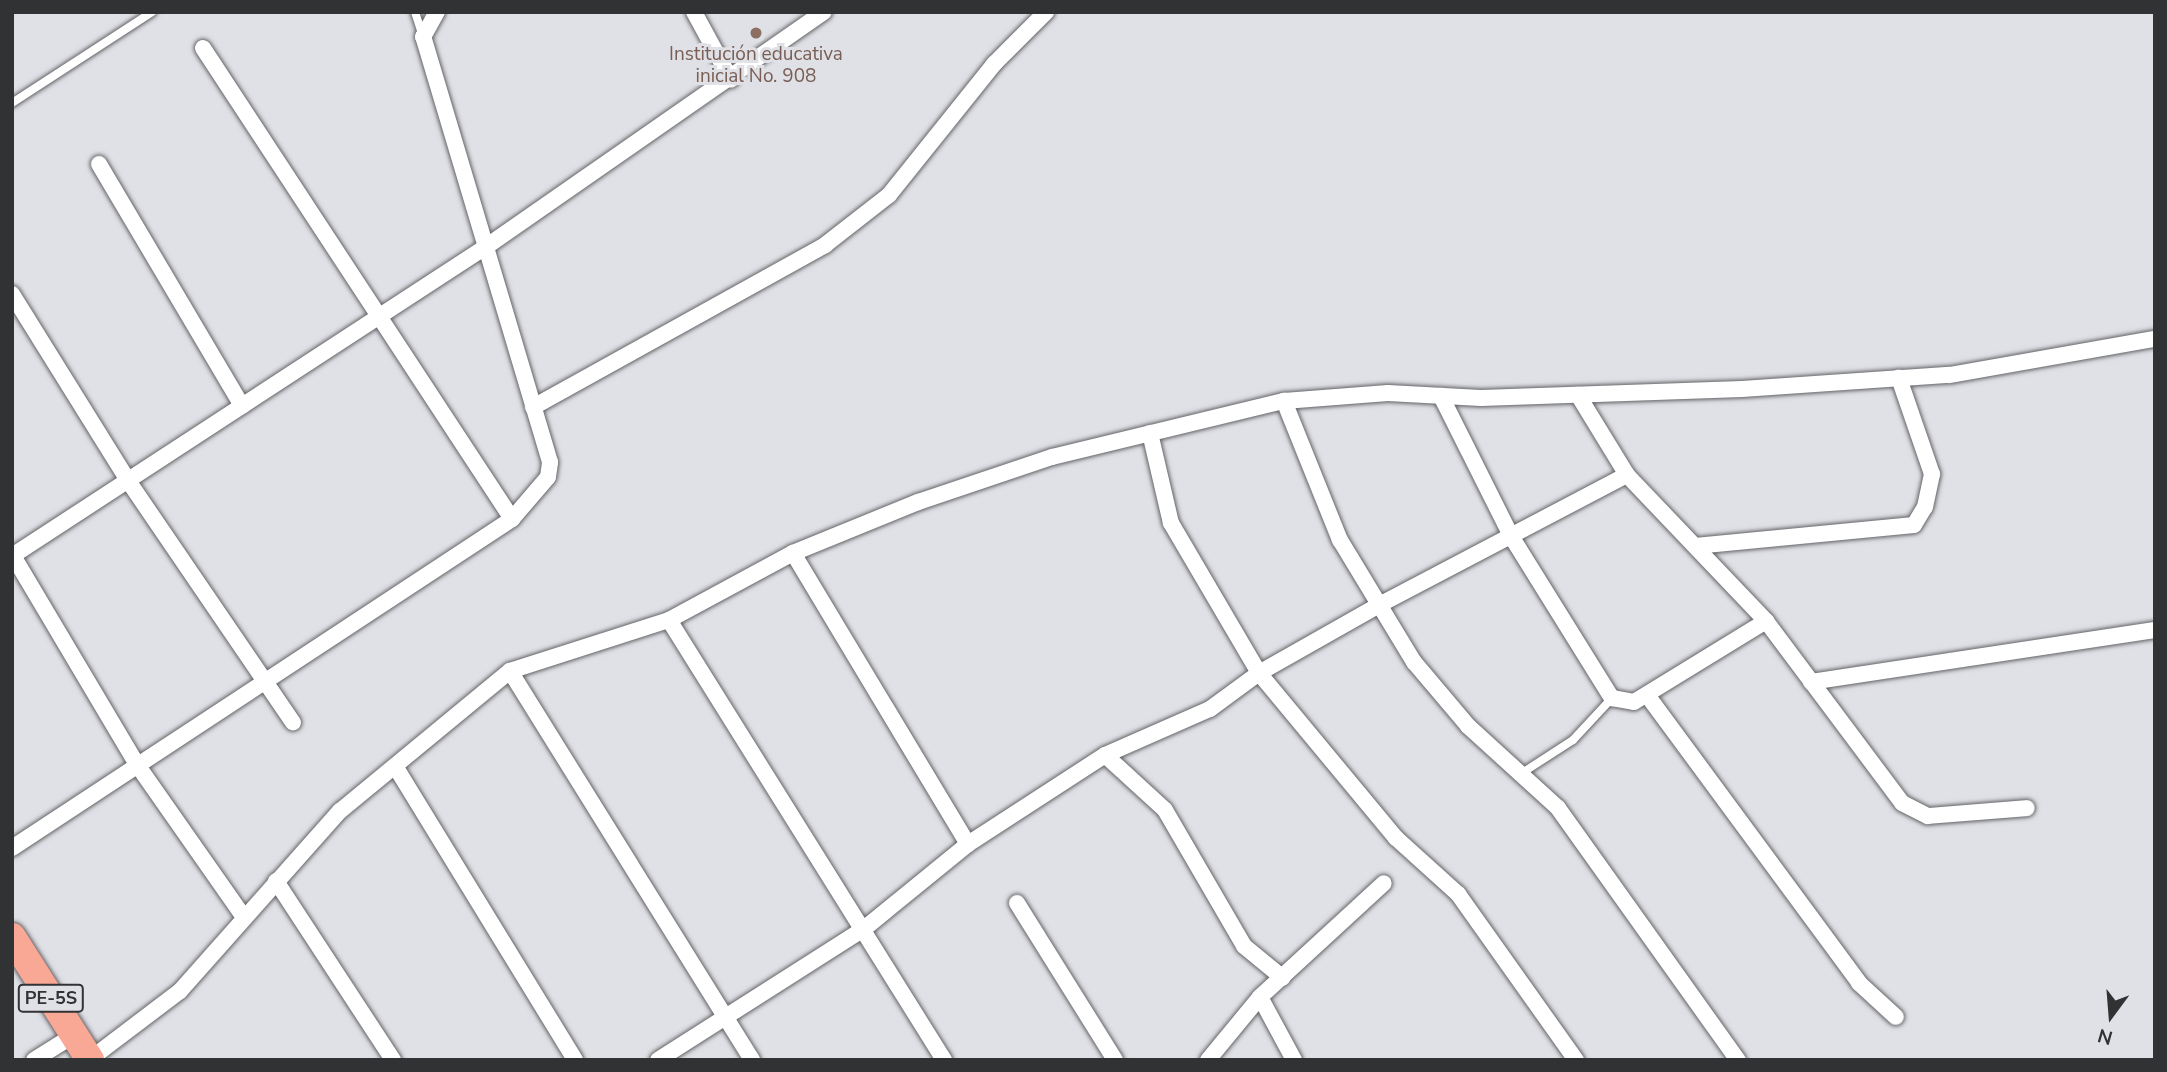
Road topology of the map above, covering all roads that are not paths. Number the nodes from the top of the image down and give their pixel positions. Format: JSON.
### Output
{"nodes":[{"id":1,"x":152,"y":12,"type":"edge"},
{"id":2,"x":415,"y":12,"type":"edge"},
{"id":3,"x":437,"y":12,"type":"edge"},
{"id":4,"x":694,"y":12,"type":"edge"},
{"id":5,"x":824,"y":12,"type":"edge"},
{"id":6,"x":1046,"y":12,"type":"edge"},
{"id":7,"x":422,"y":37,"type":"junction"},
{"id":8,"x":202,"y":48,"type":"dead end"},
{"id":9,"x":731,"y":79,"type":"junction"},
{"id":10,"x":12,"y":103,"type":"edge"},
{"id":11,"x":99,"y":164,"type":"dead end"},
{"id":12,"x":486,"y":246,"type":"junction"},
{"id":13,"x":12,"y":294,"type":"edge"},
{"id":14,"x":376,"y":316,"type":"junction"},
{"id":15,"x":2155,"y":339,"type":"edge"},
{"id":16,"x":1899,"y":378,"type":"junction"},
{"id":17,"x":1578,"y":395,"type":"junction"},
{"id":18,"x":1441,"y":396,"type":"junction"},
{"id":19,"x":1284,"y":401,"type":"junction"},
{"id":20,"x":242,"y":406,"type":"junction"},
{"id":21,"x":533,"y":407,"type":"junction"},
{"id":22,"x":1150,"y":433,"type":"junction"},
{"id":23,"x":1627,"y":475,"type":"junction"},
{"id":24,"x":130,"y":482,"type":"junction"},
{"id":25,"x":512,"y":519,"type":"junction"},
{"id":26,"x":1511,"y":536,"type":"junction"},
{"id":27,"x":1696,"y":546,"type":"junction"},
{"id":28,"x":793,"y":553,"type":"junction"},
{"id":29,"x":13,"y":555,"type":"edge"},
{"id":30,"x":1379,"y":605,"type":"junction"},
{"id":31,"x":669,"y":620,"type":"junction"},
{"id":32,"x":1766,"y":621,"type":"junction"},
{"id":33,"x":2155,"y":630,"type":"edge"},
{"id":34,"x":510,"y":671,"type":"junction"},
{"id":35,"x":1259,"y":673,"type":"junction"},
{"id":36,"x":1811,"y":682,"type":"junction"},
{"id":37,"x":263,"y":683,"type":"junction"},
{"id":38,"x":1647,"y":695,"type":"junction"},
{"id":39,"x":1612,"y":698,"type":"junction"},
{"id":40,"x":293,"y":722,"type":"dead end"},
{"id":41,"x":1105,"y":755,"type":"junction"},
{"id":42,"x":138,"y":766,"type":"junction"},
{"id":43,"x":395,"y":766,"type":"junction"},
{"id":44,"x":1522,"y":773,"type":"junction"},
{"id":45,"x":2027,"y":808,"type":"dead end"},
{"id":46,"x":968,"y":844,"type":"junction"},
{"id":47,"x":12,"y":848,"type":"edge"},
{"id":48,"x":276,"y":881,"type":"junction"},
{"id":49,"x":1384,"y":883,"type":"dead end"},
{"id":50,"x":1017,"y":903,"type":"dead end"},
{"id":51,"x":243,"y":916,"type":"junction"},
{"id":52,"x":864,"y":928,"type":"junction"},
{"id":53,"x":12,"y":937,"type":"edge"},
{"id":54,"x":1283,"y":978,"type":"junction"},
{"id":55,"x":1260,"y":997,"type":"junction"},
{"id":56,"x":723,"y":1014,"type":"junction"},
{"id":57,"x":1896,"y":1017,"type":"dead end"},
{"id":58,"x":74,"y":1035,"type":"junction"},
{"id":59,"x":34,"y":1060,"type":"edge"},
{"id":60,"x":90,"y":1060,"type":"edge"},
{"id":61,"x":393,"y":1060,"type":"edge"},
{"id":62,"x":575,"y":1060,"type":"edge"},
{"id":63,"x":657,"y":1060,"type":"edge"},
{"id":64,"x":752,"y":1060,"type":"edge"},
{"id":65,"x":944,"y":1060,"type":"edge"},
{"id":66,"x":1115,"y":1060,"type":"edge"},
{"id":67,"x":1208,"y":1060,"type":"edge"},
{"id":68,"x":1294,"y":1060,"type":"edge"},
{"id":69,"x":1576,"y":1060,"type":"edge"},
{"id":70,"x":1738,"y":1060,"type":"edge"}],
"edges":[{"from":1,"to":10,"type":"lane"},
{"from":2,"to":7,"type":"lane"},
{"from":3,"to":7,"type":"street"},
{"from":4,"to":9,"type":"street"},
{"from":5,"to":9,"type":"street"},
{"from":6,"to":21,"type":"street"},
{"from":7,"to":12,"type":"street"},
{"from":8,"to":14,"type":"street"},
{"from":9,"to":12,"type":"street"},
{"from":11,"to":20,"type":"street"},
{"from":12,"to":14,"type":"street"},
{"from":12,"to":21,"type":"street"},
{"from":13,"to":24,"type":"street"},
{"from":14,"to":20,"type":"street"},
{"from":14,"to":25,"type":"street"},
{"from":15,"to":16,"type":"street"},
{"from":16,"to":17,"type":"street"},
{"from":16,"to":27,"type":"street"},
{"from":17,"to":18,"type":"street"},
{"from":17,"to":23,"type":"street"},
{"from":18,"to":19,"type":"street"},
{"from":18,"to":26,"type":"street"},
{"from":19,"to":22,"type":"street"},
{"from":19,"to":30,"type":"street"},
{"from":20,"to":24,"type":"street"},
{"from":21,"to":25,"type":"street"},
{"from":22,"to":28,"type":"street"},
{"from":22,"to":35,"type":"street"},
{"from":23,"to":26,"type":"street"},
{"from":23,"to":27,"type":"street"},
{"from":24,"to":29,"type":"street"},
{"from":24,"to":37,"type":"street"},
{"from":25,"to":37,"type":"street"},
{"from":26,"to":30,"type":"street"},
{"from":26,"to":39,"type":"street"},
{"from":27,"to":32,"type":"street"},
{"from":28,"to":31,"type":"street"},
{"from":28,"to":46,"type":"street"},
{"from":29,"to":42,"type":"street"},
{"from":30,"to":35,"type":"street"},
{"from":30,"to":44,"type":"street"},
{"from":31,"to":34,"type":"street"},
{"from":31,"to":52,"type":"street"},
{"from":32,"to":36,"type":"street"},
{"from":32,"to":38,"type":"street"},
{"from":33,"to":36,"type":"street"},
{"from":34,"to":43,"type":"street"},
{"from":34,"to":56,"type":"street"},
{"from":35,"to":41,"type":"street"},
{"from":35,"to":69,"type":"street"},
{"from":36,"to":45,"type":"street"},
{"from":37,"to":40,"type":"street"},
{"from":37,"to":42,"type":"street"},
{"from":38,"to":39,"type":"street"},
{"from":38,"to":57,"type":"street"},
{"from":39,"to":44,"type":"lane"},
{"from":41,"to":46,"type":"street"},
{"from":41,"to":54,"type":"street"},
{"from":42,"to":47,"type":"street"},
{"from":42,"to":51,"type":"street"},
{"from":43,"to":48,"type":"street"},
{"from":43,"to":62,"type":"street"},
{"from":44,"to":70,"type":"street"},
{"from":46,"to":52,"type":"street"},
{"from":48,"to":51,"type":"street"},
{"from":48,"to":61,"type":"street"},
{"from":49,"to":54,"type":"street"},
{"from":50,"to":66,"type":"street"},
{"from":51,"to":60,"type":"street"},
{"from":52,"to":56,"type":"street"},
{"from":52,"to":65,"type":"street"},
{"from":53,"to":58,"type":"highway","number":"PE-5S"},
{"from":54,"to":55,"type":"street"},
{"from":55,"to":67,"type":"street"},
{"from":55,"to":68,"type":"street"},
{"from":56,"to":63,"type":"street"},
{"from":56,"to":64,"type":"street"},
{"from":58,"to":59,"type":"street"},
{"from":58,"to":60,"type":"highway","number":"PE-5S"}]}
